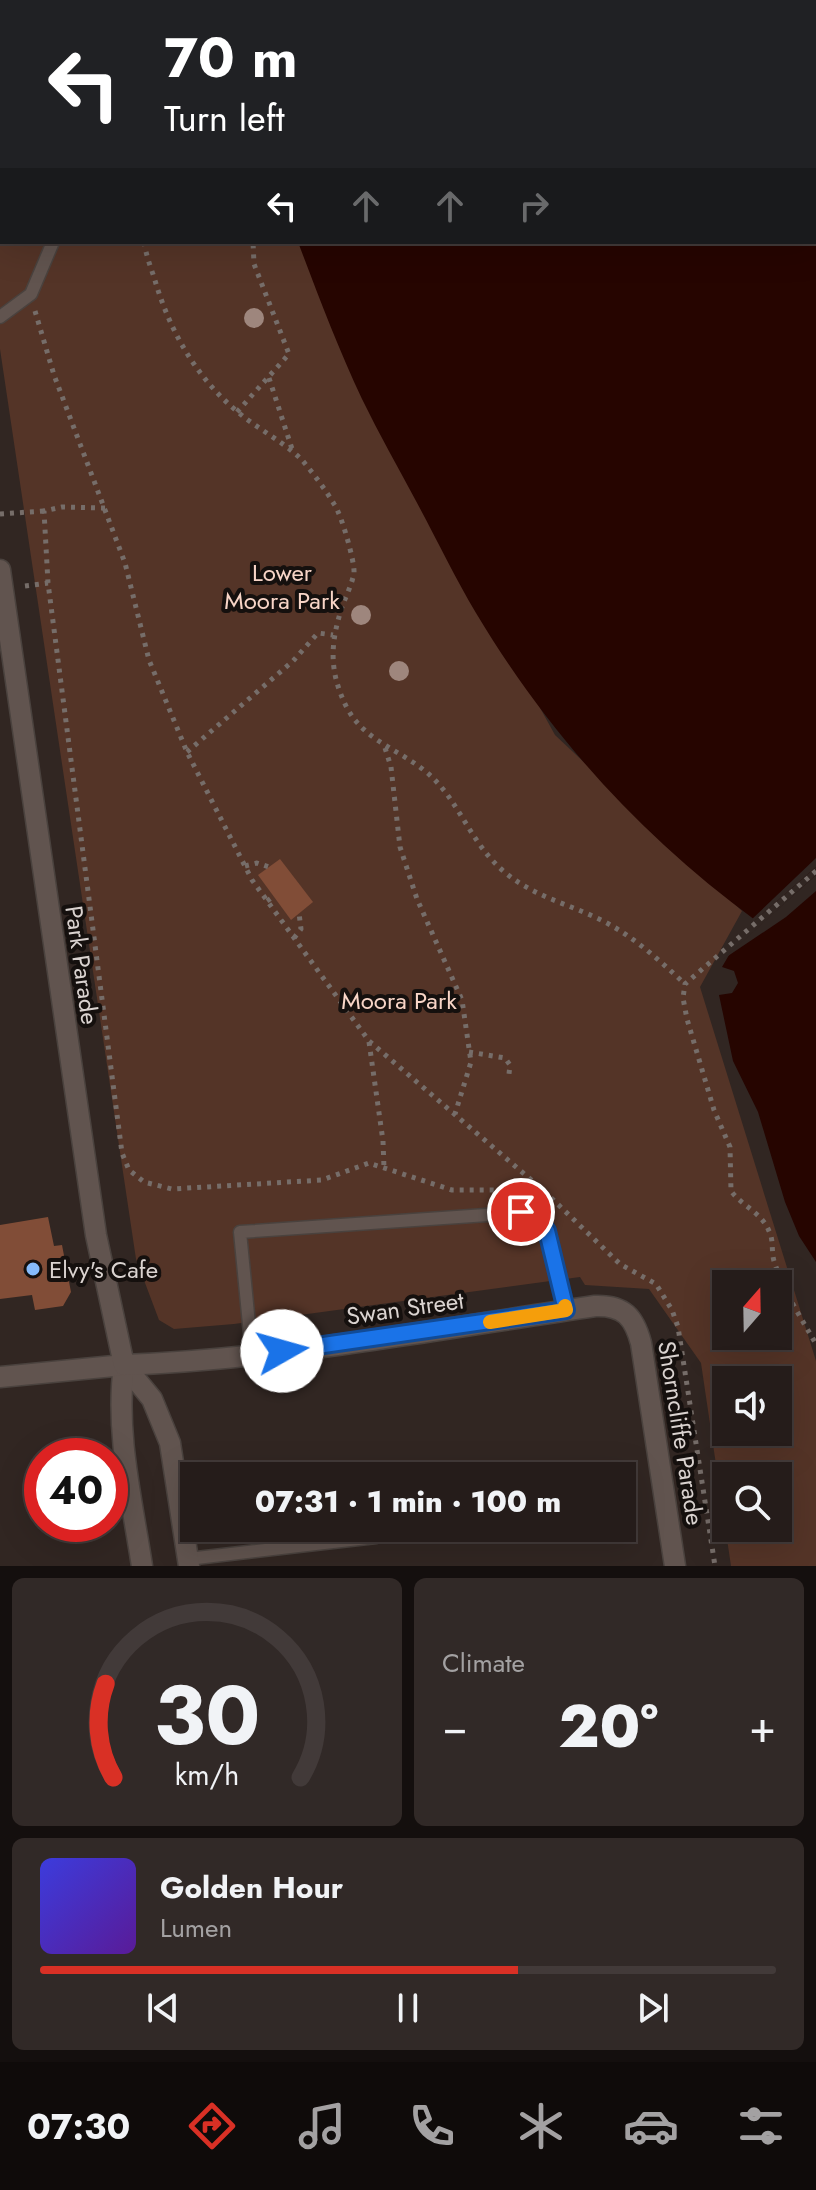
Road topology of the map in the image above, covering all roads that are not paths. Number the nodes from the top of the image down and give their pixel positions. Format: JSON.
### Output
{"nodes":[{"id":1,"x":52,"y":244,"type":"edge"},
{"id":2,"x":0,"y":317,"type":"edge"},
{"id":3,"x":0,"y":570,"type":"edge"},
{"id":4,"x":566,"y":1310,"type":"junction"},
{"id":5,"x":626,"y":1312,"type":"joint"},
{"id":6,"x":252,"y":1355,"type":"junction"},
{"id":7,"x":124,"y":1365,"type":"junction"},
{"id":8,"x":0,"y":1377,"type":"edge"},
{"id":9,"x":338,"y":1542,"type":"edge"},
{"id":10,"x":188,"y":1562,"type":"edge"},
{"id":11,"x":142,"y":1566,"type":"edge"},
{"id":12,"x":675,"y":1566,"type":"edge"}],
"edges":[{"from":1,"to":2,"type":"lane"},
{"from":3,"to":7,"type":"street","name":"Park Parade"},
{"from":4,"to":5,"type":"street","name":"Swan Street"},
{"from":4,"to":6,"type":"street","name":"Swan Street"},
{"from":4,"to":6,"type":"lane"},
{"from":5,"to":12,"type":"street","name":"Shorncliffe Parade"},
{"from":6,"to":7,"type":"street","name":"Swan Street"},
{"from":7,"to":8,"type":"street","name":"Swan Street"},
{"from":7,"to":10,"type":"street"},
{"from":7,"to":11,"type":"street"},
{"from":9,"to":10,"type":"lane"}]}
